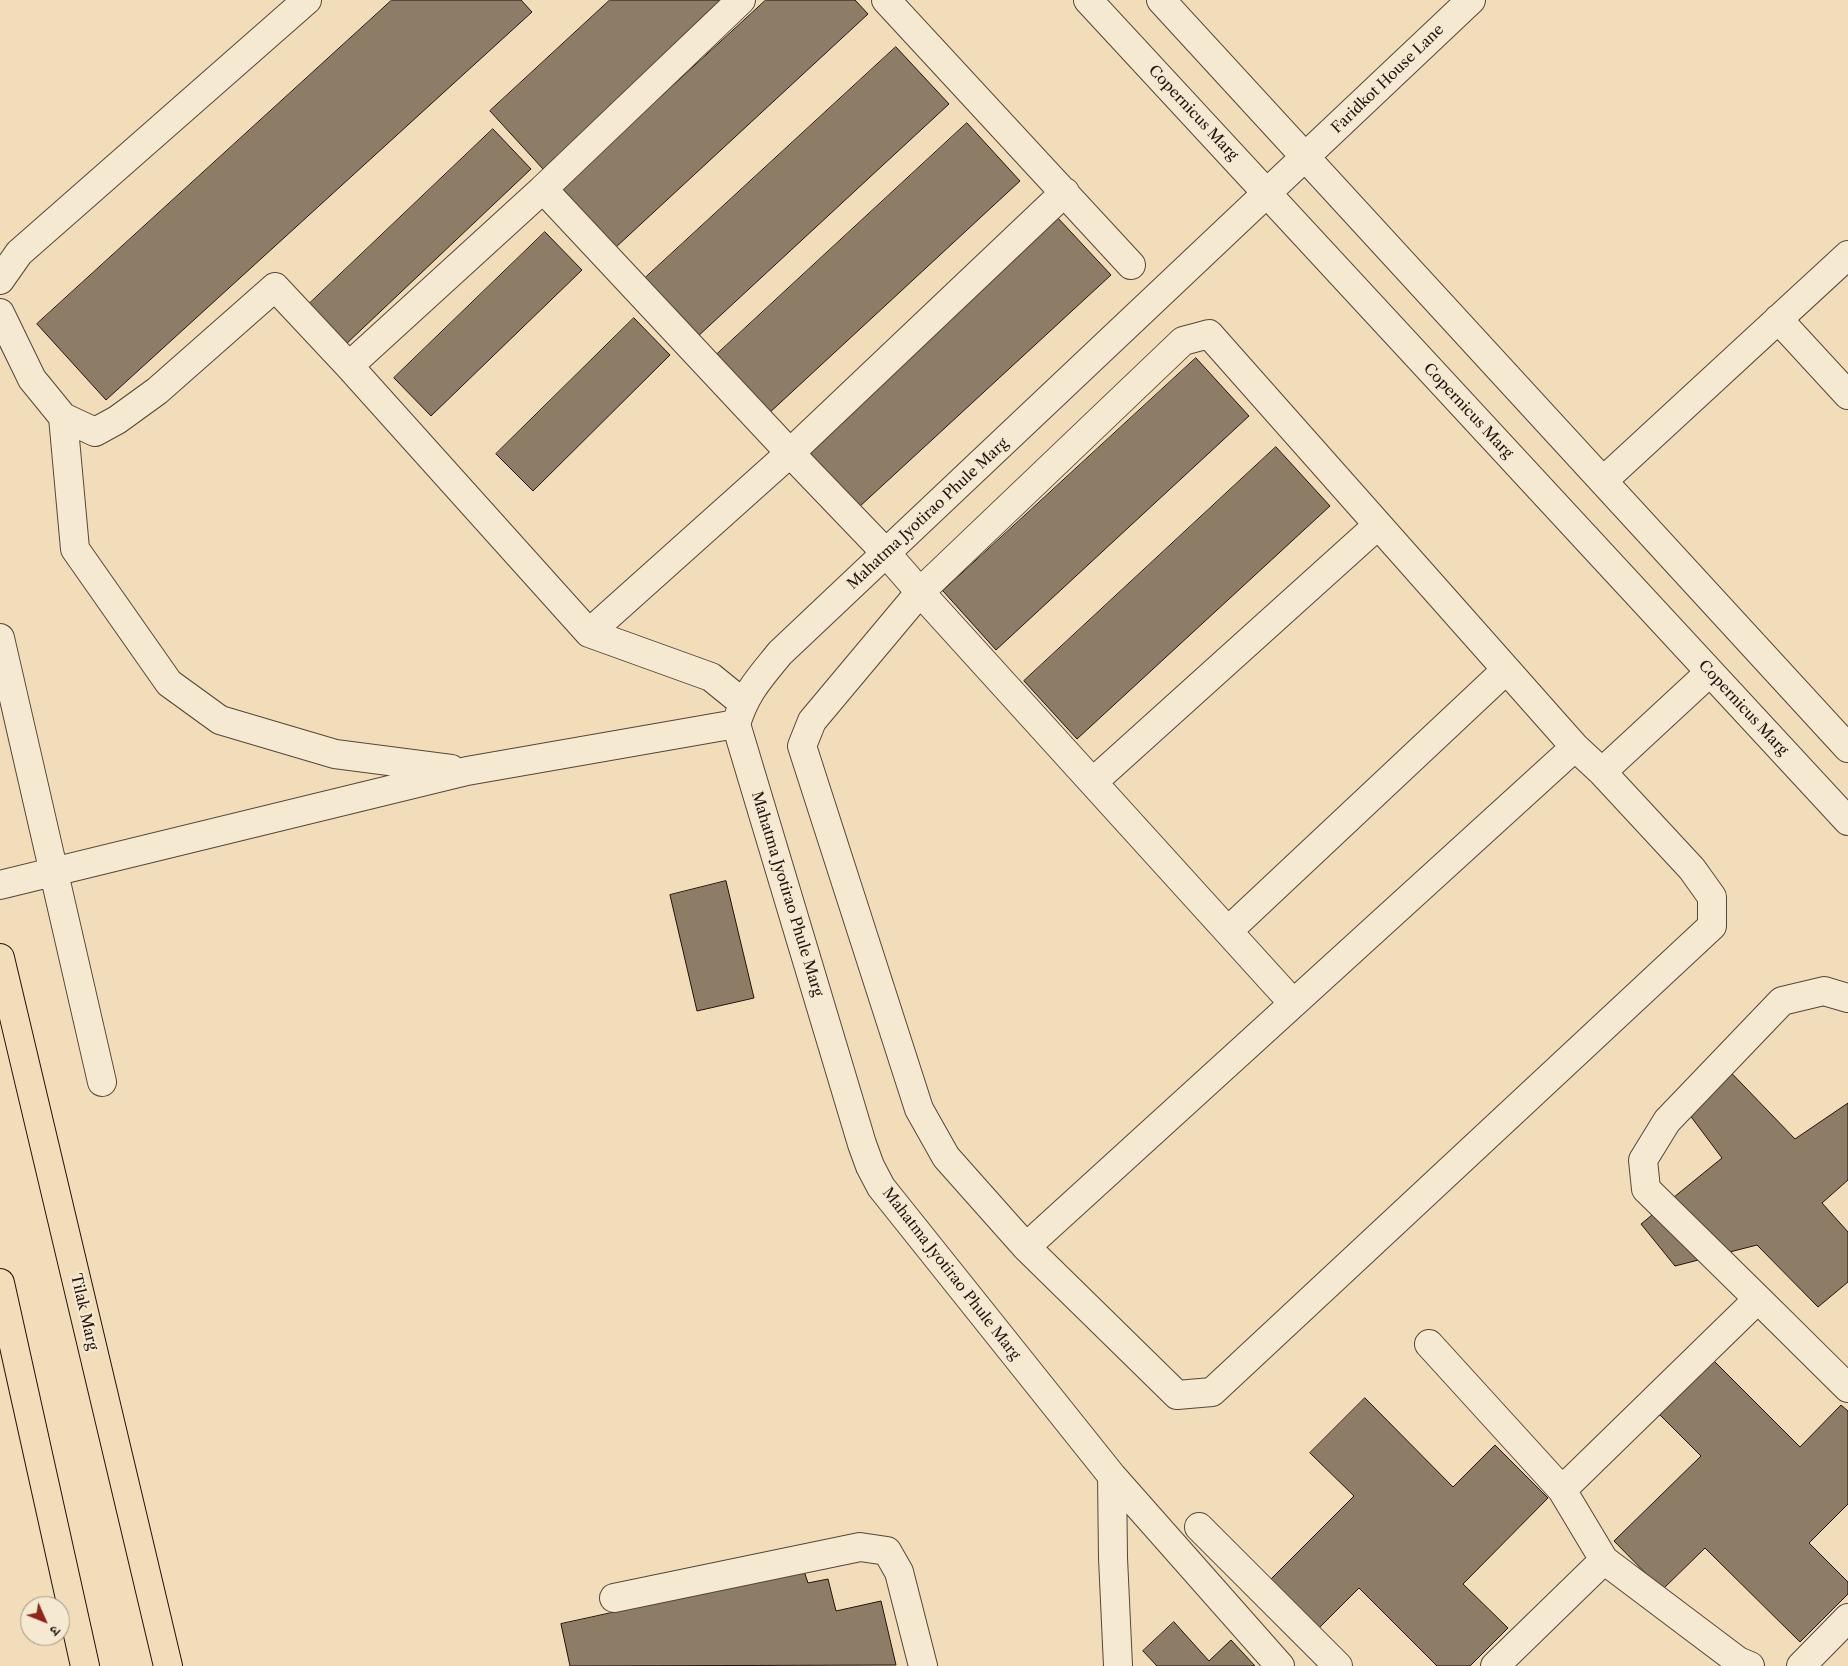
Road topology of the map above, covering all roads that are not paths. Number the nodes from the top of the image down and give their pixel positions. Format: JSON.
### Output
{"nodes":[{"id":1,"x":307,"y":0,"type":"edge"},
{"id":2,"x":741,"y":0,"type":"edge"},
{"id":3,"x":886,"y":0,"type":"edge"},
{"id":4,"x":1088,"y":0,"type":"edge"},
{"id":5,"x":1161,"y":0,"type":"edge"},
{"id":6,"x":1471,"y":0,"type":"edge"},
{"id":7,"x":1306,"y":157,"type":"junction"},
{"id":8,"x":543,"y":189,"type":"junction"},
{"id":9,"x":1065,"y":192,"type":"junction"},
{"id":10,"x":1266,"y":193,"type":"junction"},
{"id":11,"x":1848,"y":256,"type":"edge"},
{"id":12,"x":1131,"y":265,"type":"dead end"},
{"id":13,"x":0,"y":280,"type":"edge"},
{"id":14,"x":0,"y":313,"type":"edge"},
{"id":15,"x":1778,"y":319,"type":"junction"},
{"id":16,"x":349,"y":366,"type":"junction"},
{"id":17,"x":1848,"y":395,"type":"edge"},
{"id":18,"x":63,"y":417,"type":"junction"},
{"id":19,"x":790,"y":453,"type":"junction"},
{"id":20,"x":1603,"y":481,"type":"junction"},
{"id":21,"x":1378,"y":525,"type":"junction"},
{"id":22,"x":886,"y":553,"type":"junction"},
{"id":23,"x":920,"y":592,"type":"junction"},
{"id":24,"x":589,"y":633,"type":"junction"},
{"id":25,"x":0,"y":638,"type":"edge"},
{"id":26,"x":1506,"y":670,"type":"junction"},
{"id":27,"x":1710,"y":672,"type":"junction"},
{"id":28,"x":739,"y":713,"type":"junction"},
{"id":29,"x":1574,"y":747,"type":"junction"},
{"id":30,"x":1848,"y":748,"type":"edge"},
{"id":31,"x":467,"y":771,"type":"junction"},
{"id":32,"x":1602,"y":772,"type":"junction"},
{"id":33,"x":1093,"y":782,"type":"junction"},
{"id":34,"x":1848,"y":821,"type":"edge"},
{"id":35,"x":55,"y":872,"type":"junction"},
{"id":36,"x":0,"y":885,"type":"edge"},
{"id":37,"x":1228,"y":931,"type":"junction"},
{"id":38,"x":0,"y":958,"type":"edge"},
{"id":39,"x":1848,"y":998,"type":"edge"},
{"id":40,"x":1293,"y":1003,"type":"junction"},
{"id":41,"x":102,"y":1082,"type":"dead end"},
{"id":42,"x":1026,"y":1247,"type":"junction"},
{"id":43,"x":0,"y":1283,"type":"edge"},
{"id":44,"x":1758,"y":1299,"type":"junction"},
{"id":45,"x":1429,"y":1344,"type":"dead end"},
{"id":46,"x":1843,"y":1373,"type":"edge"},
{"id":47,"x":1112,"y":1476,"type":"junction"},
{"id":48,"x":1562,"y":1490,"type":"junction"},
{"id":49,"x":1199,"y":1527,"type":"dead end"},
{"id":50,"x":1604,"y":1560,"type":"junction"},
{"id":51,"x":614,"y":1598,"type":"dead end"},
{"id":52,"x":1848,"y":1618,"type":"edge"},
{"id":53,"x":85,"y":1666,"type":"edge"},
{"id":54,"x":168,"y":1666,"type":"edge"},
{"id":55,"x":923,"y":1666,"type":"edge"},
{"id":56,"x":1118,"y":1666,"type":"edge"},
{"id":57,"x":1280,"y":1666,"type":"edge"},
{"id":58,"x":1338,"y":1666,"type":"edge"},
{"id":59,"x":1495,"y":1666,"type":"edge"},
{"id":60,"x":1750,"y":1666,"type":"edge"},
{"id":61,"x":1801,"y":1666,"type":"edge"}],
"edges":[{"from":1,"to":13,"type":"street"},
{"from":2,"to":8,"type":"street"},
{"from":3,"to":9,"type":"street"},
{"from":4,"to":10,"type":"street","name":"Copernicus Marg"},
{"from":5,"to":7,"type":"street"},
{"from":6,"to":7,"type":"street","name":"Faridkot House Lane"},
{"from":7,"to":10,"type":"street","name":"Faridkot House Lane"},
{"from":7,"to":20,"type":"street"},
{"from":8,"to":16,"type":"street"},
{"from":8,"to":19,"type":"street"},
{"from":9,"to":12,"type":"street"},
{"from":9,"to":19,"type":"street"},
{"from":10,"to":22,"type":"street","name":"Mahatma Jyotirao Phule Marg"},
{"from":10,"to":27,"type":"street","name":"Copernicus Marg"},
{"from":11,"to":15,"type":"street"},
{"from":14,"to":18,"type":"street"},
{"from":15,"to":17,"type":"street"},
{"from":15,"to":20,"type":"street"},
{"from":16,"to":18,"type":"street"},
{"from":16,"to":24,"type":"street"},
{"from":18,"to":31,"type":"street"},
{"from":19,"to":22,"type":"street"},
{"from":19,"to":24,"type":"street"},
{"from":20,"to":30,"type":"street"},
{"from":21,"to":23,"type":"street"},
{"from":21,"to":26,"type":"street"},
{"from":21,"to":33,"type":"street"},
{"from":22,"to":23,"type":"street"},
{"from":22,"to":28,"type":"street","name":"Mahatma Jyotirao Phule Marg"},
{"from":23,"to":33,"type":"street"},
{"from":23,"to":42,"type":"street"},
{"from":24,"to":28,"type":"street"},
{"from":25,"to":35,"type":"street"},
{"from":26,"to":29,"type":"street"},
{"from":26,"to":37,"type":"street"},
{"from":27,"to":32,"type":"street"},
{"from":27,"to":34,"type":"street","name":"Copernicus Marg"},
{"from":28,"to":31,"type":"street"},
{"from":28,"to":47,"type":"street","name":"Mahatma Jyotirao Phule Marg"},
{"from":29,"to":32,"type":"street"},
{"from":29,"to":40,"type":"street"},
{"from":31,"to":35,"type":"street"},
{"from":32,"to":42,"type":"street"},
{"from":33,"to":37,"type":"street"},
{"from":35,"to":36,"type":"street"},
{"from":35,"to":41,"type":"street"},
{"from":37,"to":40,"type":"street"},
{"from":38,"to":54,"type":"main road","name":"Tilak Marg"},
{"from":39,"to":44,"type":"street"},
{"from":40,"to":42,"type":"street"},
{"from":43,"to":53,"type":"main road"},
{"from":44,"to":46,"type":"street"},
{"from":44,"to":48,"type":"street"},
{"from":45,"to":48,"type":"street"},
{"from":47,"to":56,"type":"street"},
{"from":47,"to":57,"type":"street","name":"Mahatma Jyotirao Phule Marg"},
{"from":48,"to":50,"type":"street"},
{"from":49,"to":58,"type":"street"},
{"from":50,"to":59,"type":"street"},
{"from":50,"to":60,"type":"street"},
{"from":51,"to":55,"type":"street"},
{"from":52,"to":61,"type":"street"}]}
